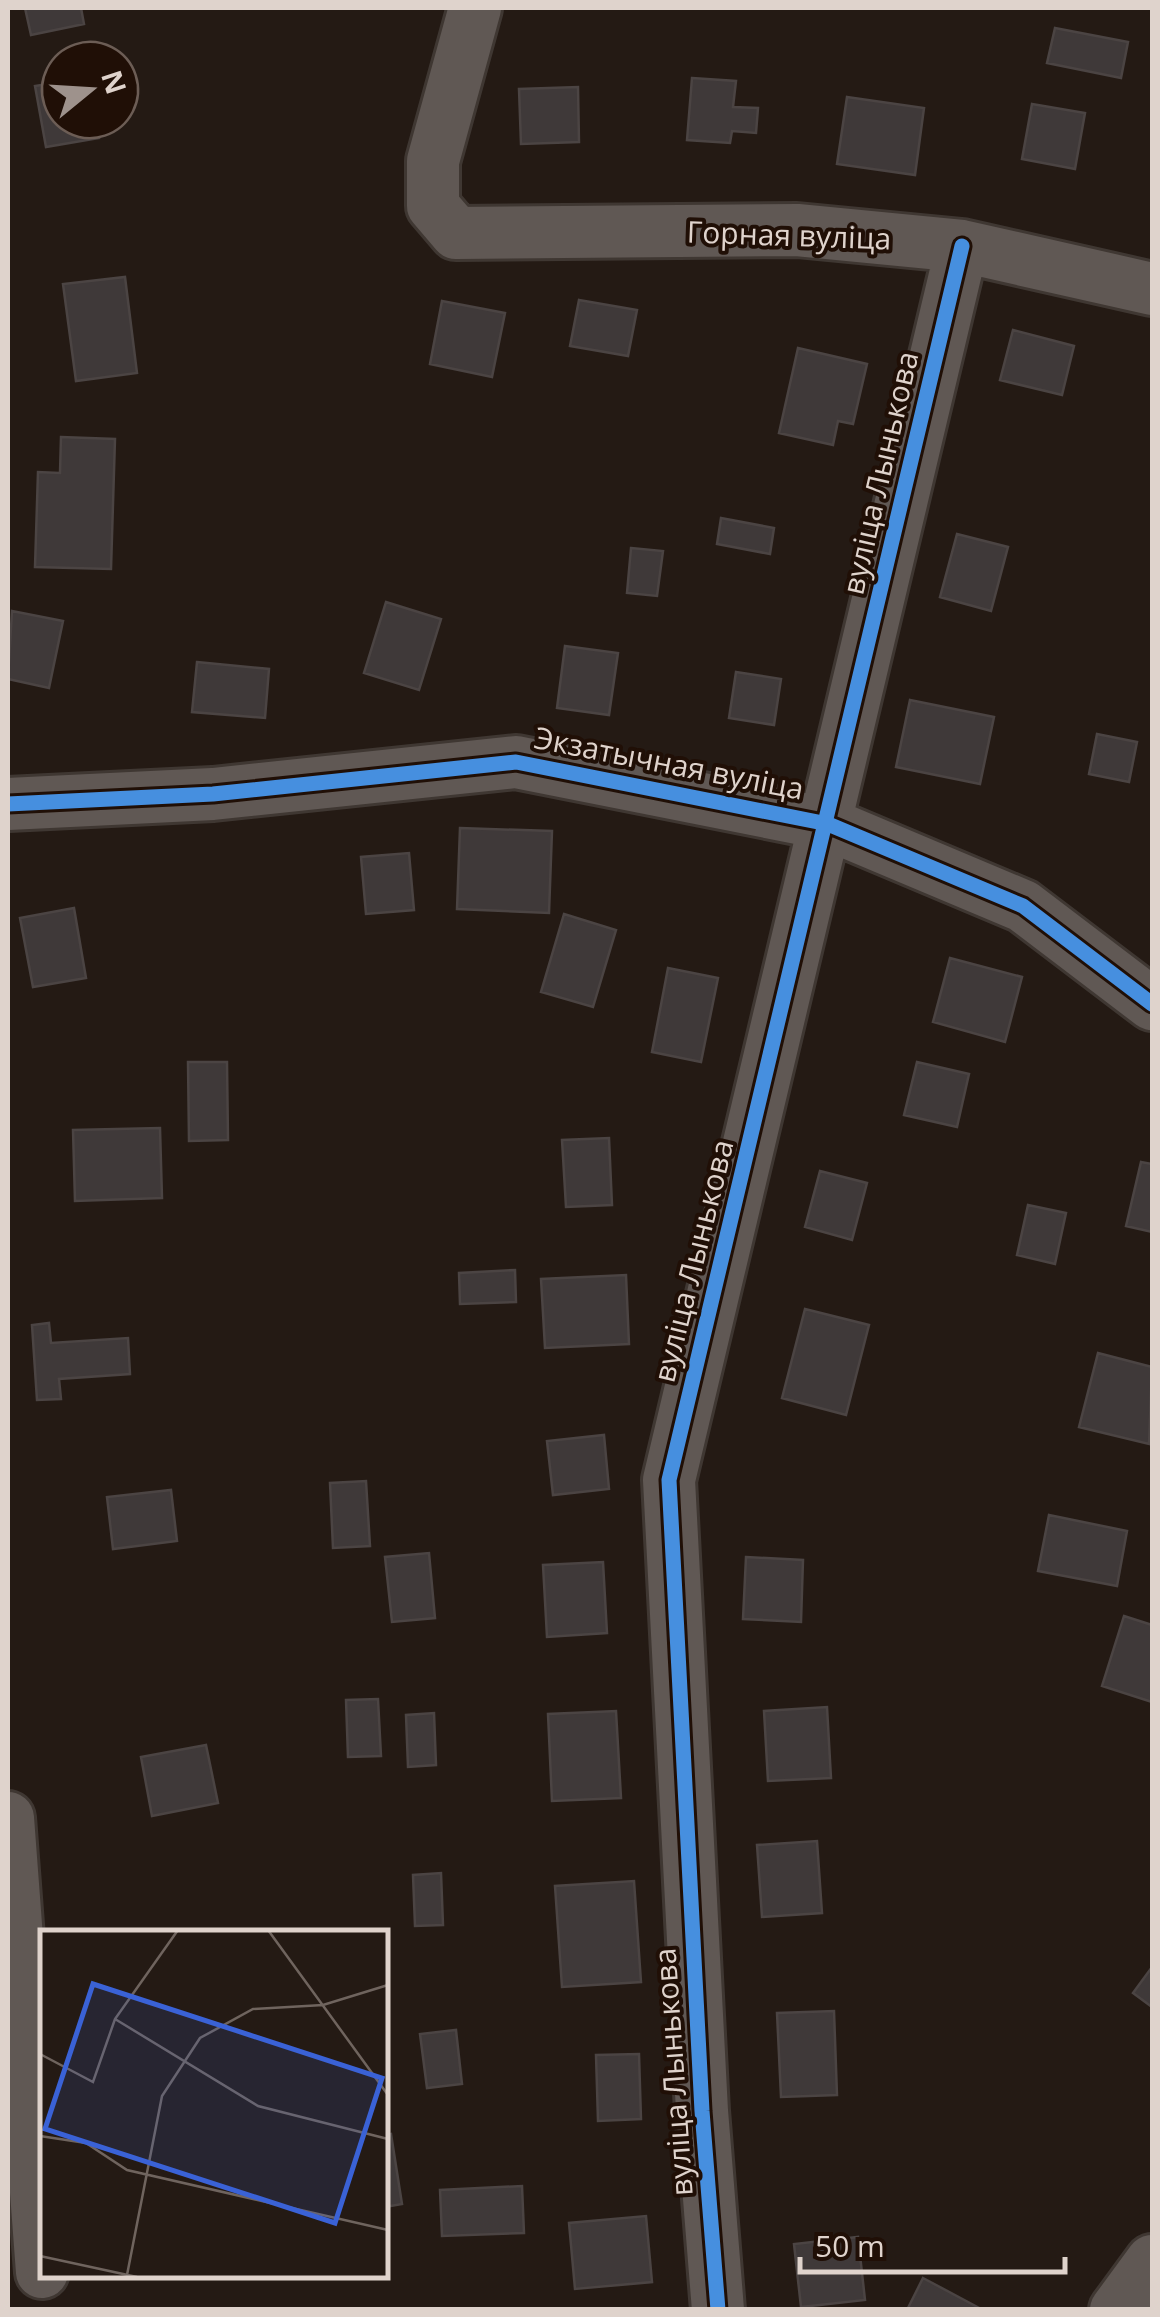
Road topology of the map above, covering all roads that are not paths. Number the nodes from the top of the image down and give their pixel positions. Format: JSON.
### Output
{"nodes":[{"id":1,"x":475,"y":8,"type":"edge"},
{"id":2,"x":962,"y":246,"type":"junction"},
{"id":3,"x":1152,"y":289,"type":"edge"},
{"id":4,"x":8,"y":804,"type":"edge"},
{"id":5,"x":828,"y":824,"type":"junction"},
{"id":6,"x":1152,"y":1004,"type":"edge"},
{"id":7,"x":8,"y":1818,"type":"edge"},
{"id":8,"x":40,"y":2234,"type":"edge"},
{"id":9,"x":1152,"y":2261,"type":"edge"},
{"id":10,"x":43,"y":2277,"type":"edge"},
{"id":11,"x":46,"y":2310,"type":"edge"},
{"id":12,"x":718,"y":2310,"type":"edge"},
{"id":13,"x":1116,"y":2310,"type":"edge"}],
"edges":[{"from":1,"to":2,"type":"street","name":"Горная вуліца"},
{"from":2,"to":3,"type":"street","name":"Горная вуліца"},
{"from":2,"to":5,"type":"street","name":"вуліца Лынькова"},
{"from":4,"to":5,"type":"street","name":"Экзатычная вуліца"},
{"from":5,"to":6,"type":"street","name":"Экзатычная вуліца"},
{"from":5,"to":12,"type":"street","name":"вуліца Лынькова"},
{"from":7,"to":8,"type":"street"},
{"from":9,"to":13,"type":"street"},
{"from":10,"to":11,"type":"street"}]}
